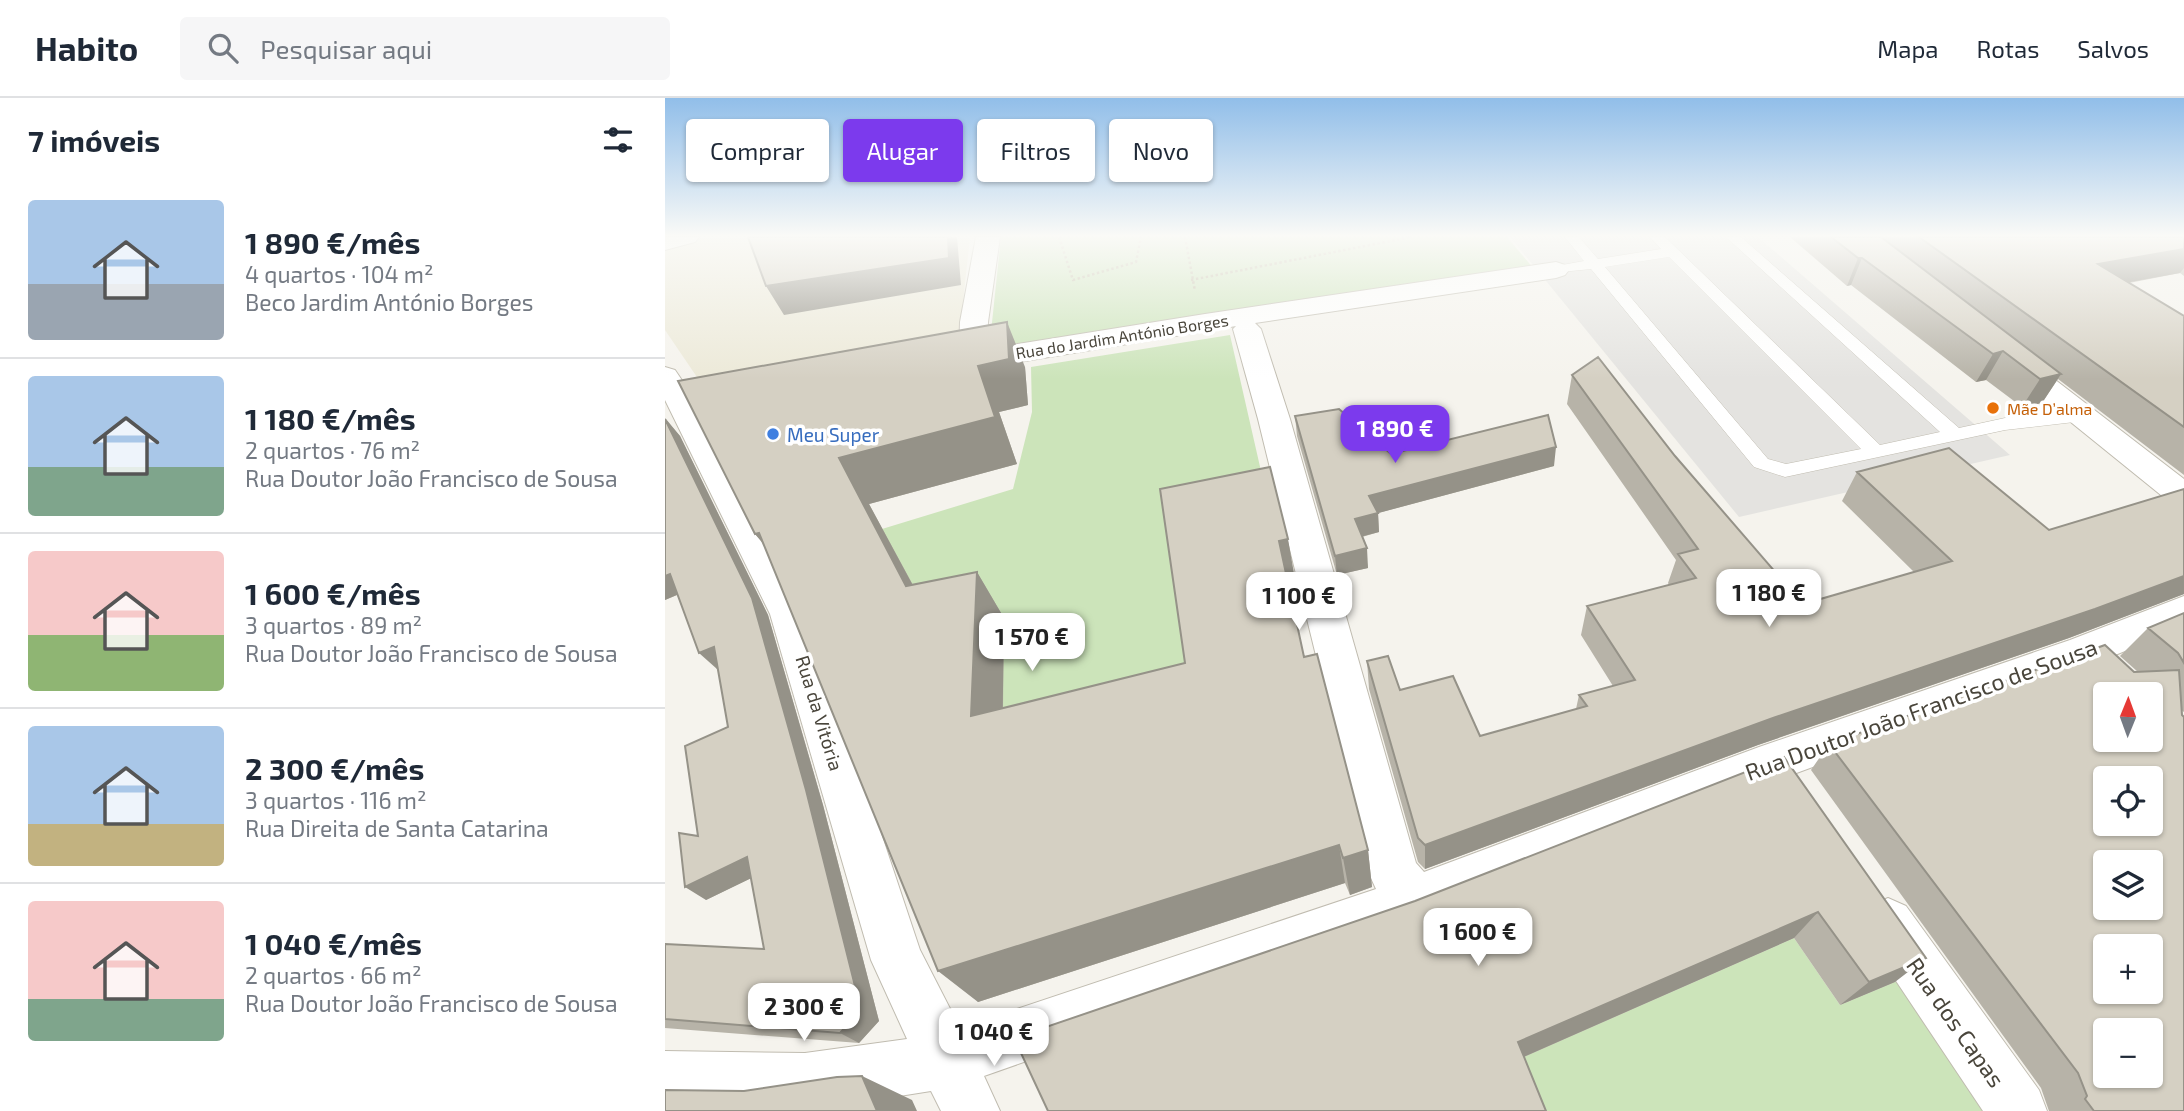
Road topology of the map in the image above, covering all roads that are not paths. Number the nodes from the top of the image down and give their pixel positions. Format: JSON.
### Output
{"nodes":[{"id":1,"x":980,"y":284,"type":"edge"},
{"id":2,"x":1460,"y":284,"type":"edge"},
{"id":3,"x":1612,"y":284,"type":"edge"},
{"id":4,"x":1704,"y":284,"type":"edge"},
{"id":5,"x":1786,"y":284,"type":"edge"},
{"id":6,"x":1247,"y":329,"type":"dead end"},
{"id":7,"x":1984,"y":338,"type":"edge"},
{"id":8,"x":665,"y":376,"type":"edge"},
{"id":9,"x":2083,"y":415,"type":"junction"},
{"id":10,"x":1954,"y":434,"type":"junction"},
{"id":11,"x":1875,"y":452,"type":"junction"},
{"id":12,"x":2184,"y":496,"type":"edge"},
{"id":13,"x":2184,"y":611,"type":"edge"},
{"id":14,"x":1861,"y":885,"type":"edge"},
{"id":15,"x":1415,"y":900,"type":"junction"},
{"id":16,"x":946,"y":1061,"type":"junction"},
{"id":17,"x":665,"y":1080,"type":"edge"},
{"id":18,"x":971,"y":1111,"type":"edge"},
{"id":19,"x":2018,"y":1111,"type":"edge"}],
"edges":[{"from":1,"to":2,"type":"street","name":"Rua do Jardim António Borges"},
{"from":3,"to":11,"type":"lane"},
{"from":4,"to":11,"type":"lane"},
{"from":5,"to":10,"type":"lane"},
{"from":6,"to":15,"type":"street"},
{"from":7,"to":9,"type":"street"},
{"from":8,"to":16,"type":"street","name":"Rua da Vitória"},
{"from":9,"to":10,"type":"lane"},
{"from":9,"to":12,"type":"street"},
{"from":10,"to":11,"type":"lane"},
{"from":13,"to":15,"type":"street","name":"Rua Doutor João Francisco de Sousa"},
{"from":14,"to":19,"type":"street","name":"Rua dos Capas"},
{"from":15,"to":16,"type":"street","name":"Rua Doutor João Francisco de Sousa"},
{"from":16,"to":17,"type":"street","name":"Rua Doutor João Francisco de Sousa"},
{"from":16,"to":18,"type":"street","name":"Rua da Vitória"}]}
